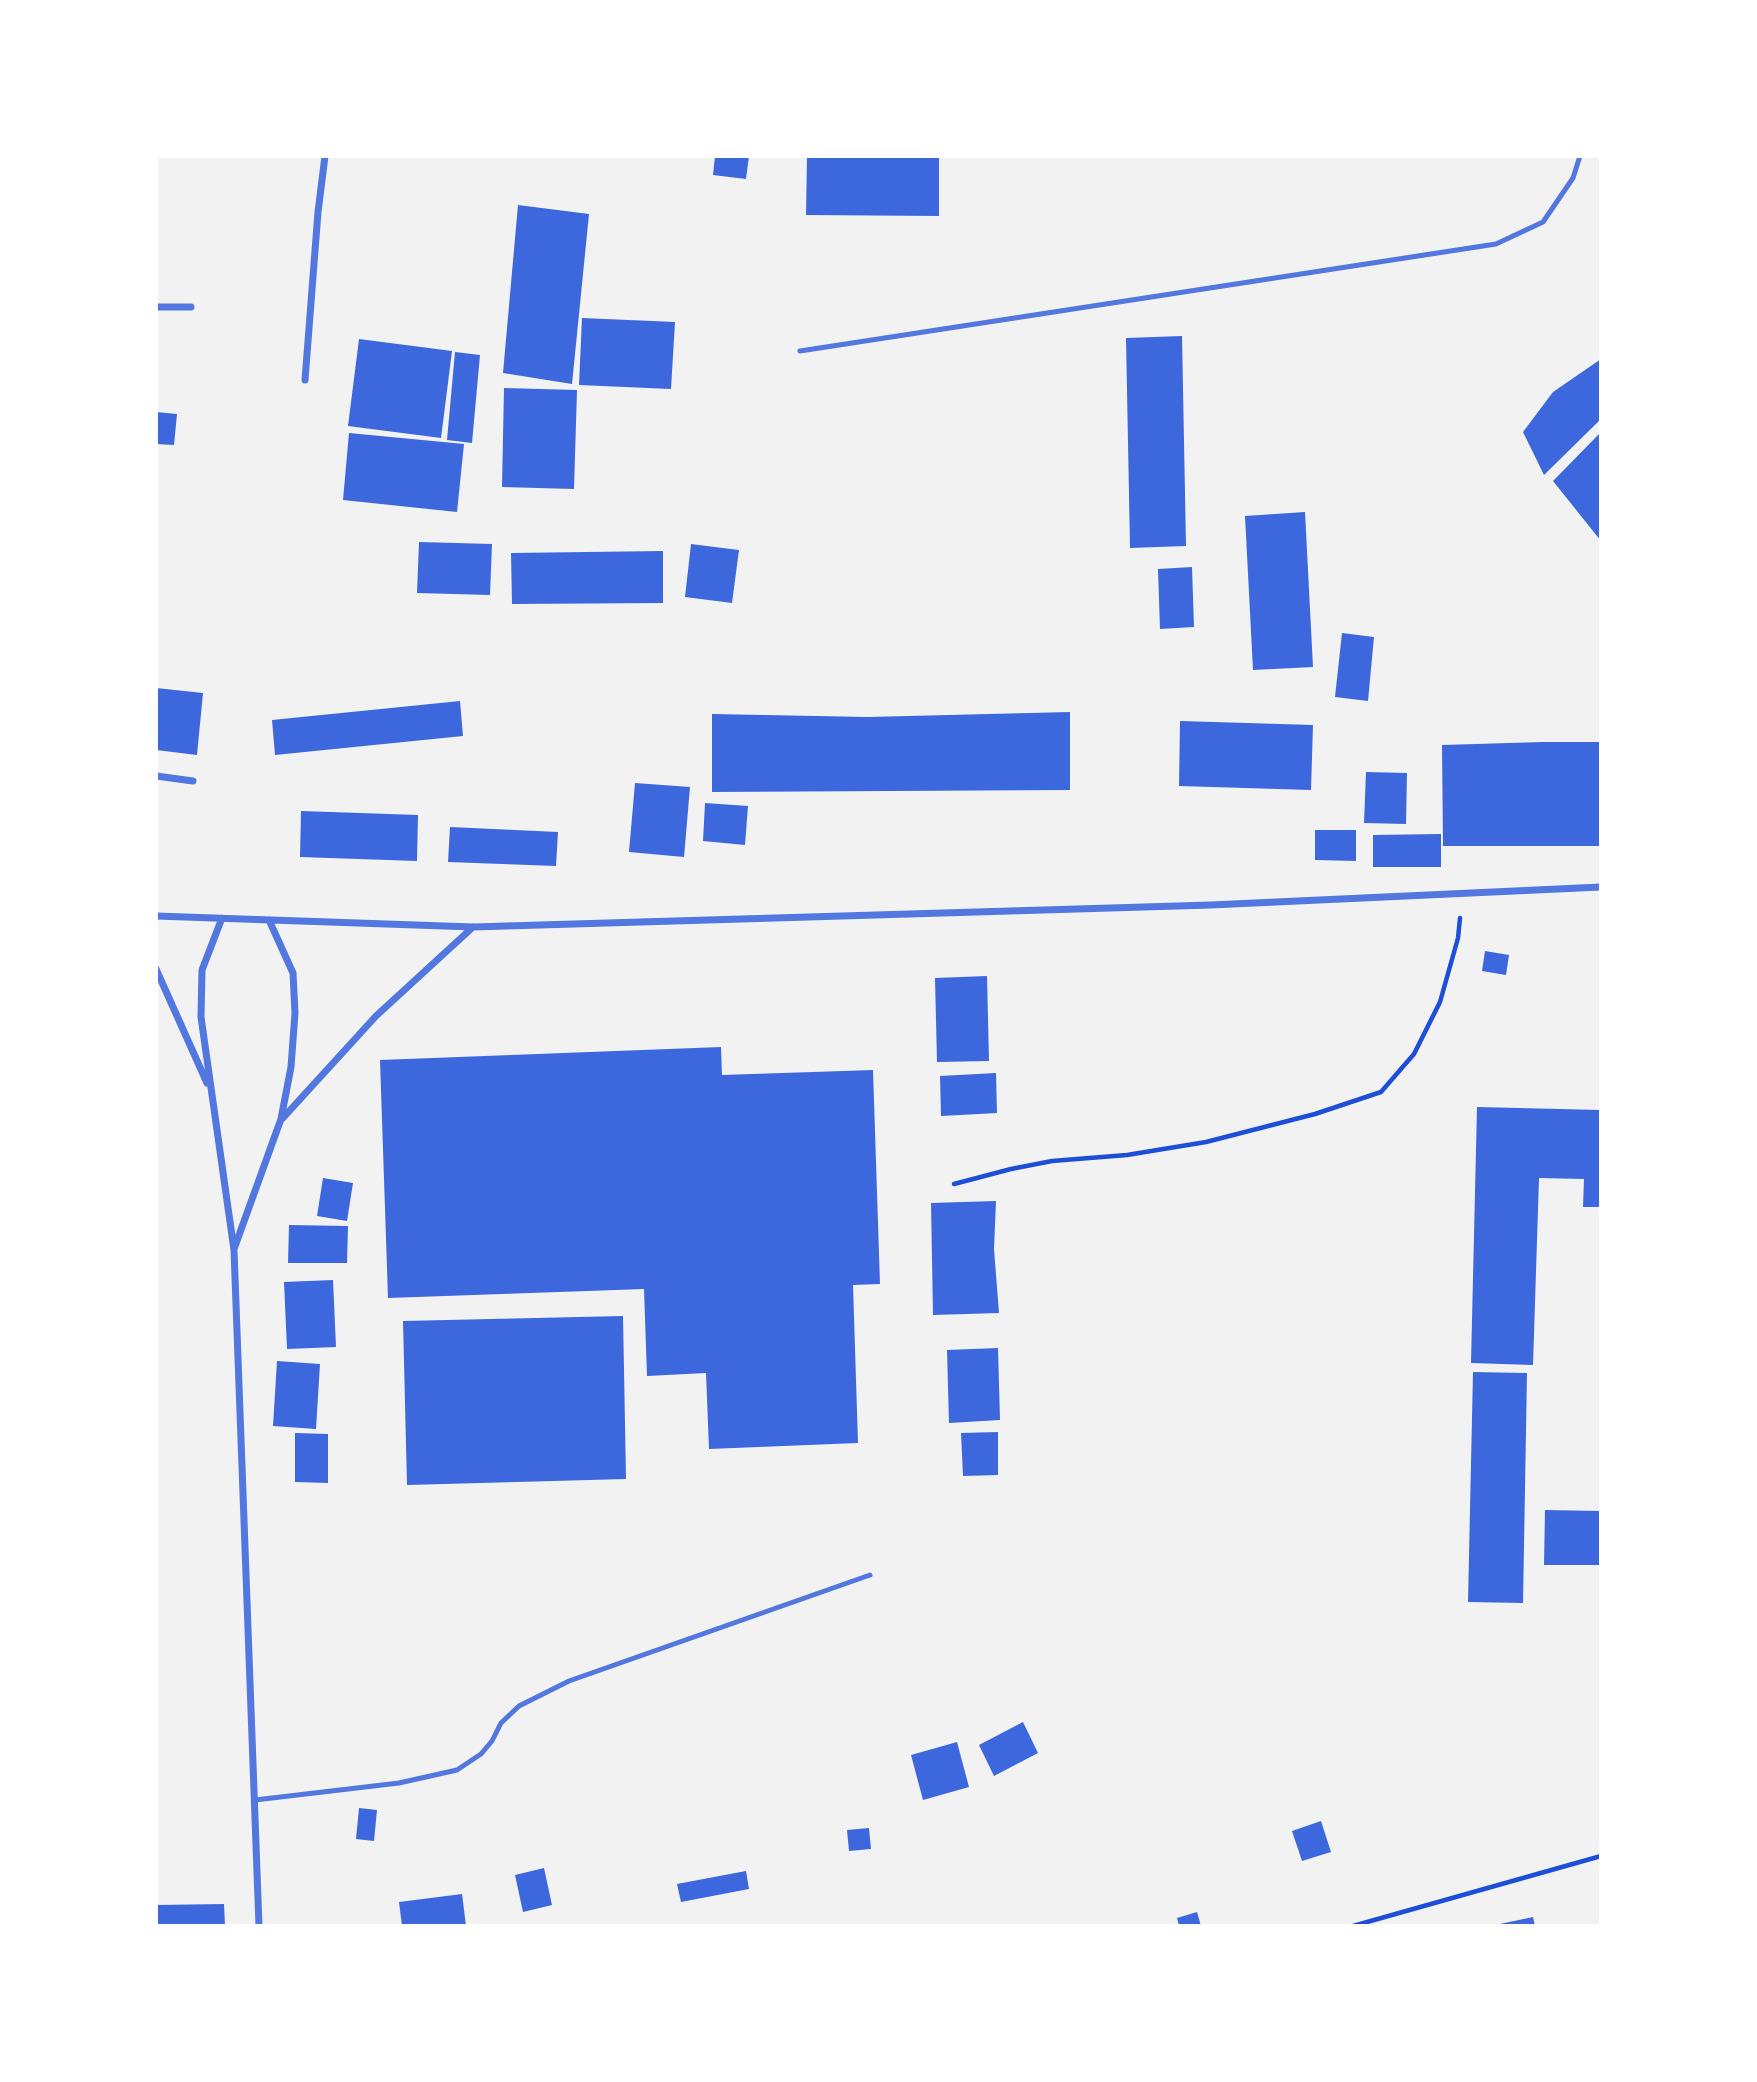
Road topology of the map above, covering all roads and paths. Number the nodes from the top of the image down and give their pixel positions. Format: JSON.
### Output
{"nodes":[{"id":1,"x":325,"y":156,"type":"edge"},
{"id":2,"x":1580,"y":156,"type":"edge"},
{"id":3,"x":156,"y":307,"type":"edge"},
{"id":4,"x":191,"y":307,"type":"dead end"},
{"id":5,"x":800,"y":351,"type":"dead end"},
{"id":6,"x":305,"y":380,"type":"dead end"},
{"id":7,"x":156,"y":776,"type":"edge"},
{"id":8,"x":193,"y":781,"type":"dead end"},
{"id":9,"x":1601,"y":887,"type":"edge"},
{"id":10,"x":1464,"y":893,"type":"junction"},
{"id":11,"x":156,"y":916,"type":"edge"},
{"id":12,"x":222,"y":918,"type":"junction"},
{"id":13,"x":269,"y":920,"type":"junction"},
{"id":14,"x":473,"y":927,"type":"junction"},
{"id":15,"x":156,"y":969,"type":"edge"},
{"id":16,"x":211,"y":1091,"type":"junction"},
{"id":17,"x":281,"y":1119,"type":"junction"},
{"id":18,"x":954,"y":1184,"type":"dead end"},
{"id":19,"x":234,"y":1250,"type":"junction"},
{"id":20,"x":870,"y":1575,"type":"dead end"},
{"id":21,"x":255,"y":1800,"type":"junction"},
{"id":22,"x":1601,"y":1856,"type":"edge"},
{"id":23,"x":259,"y":1926,"type":"edge"},
{"id":24,"x":1353,"y":1926,"type":"edge"}],
"edges":[{"from":1,"to":6,"type":"street"},
{"from":2,"to":5,"type":"lane"},
{"from":3,"to":4,"type":"street"},
{"from":7,"to":8,"type":"street"},
{"from":9,"to":10,"type":"street"},
{"from":10,"to":14,"type":"street"},
{"from":10,"to":18,"type":"path"},
{"from":11,"to":12,"type":"street"},
{"from":12,"to":13,"type":"street"},
{"from":12,"to":16,"type":"street"},
{"from":13,"to":14,"type":"street"},
{"from":13,"to":17,"type":"street"},
{"from":14,"to":17,"type":"street"},
{"from":15,"to":16,"type":"street"},
{"from":16,"to":19,"type":"street"},
{"from":17,"to":19,"type":"street"},
{"from":19,"to":21,"type":"street"},
{"from":20,"to":21,"type":"lane"},
{"from":21,"to":23,"type":"street"},
{"from":22,"to":24,"type":"path"}]}
